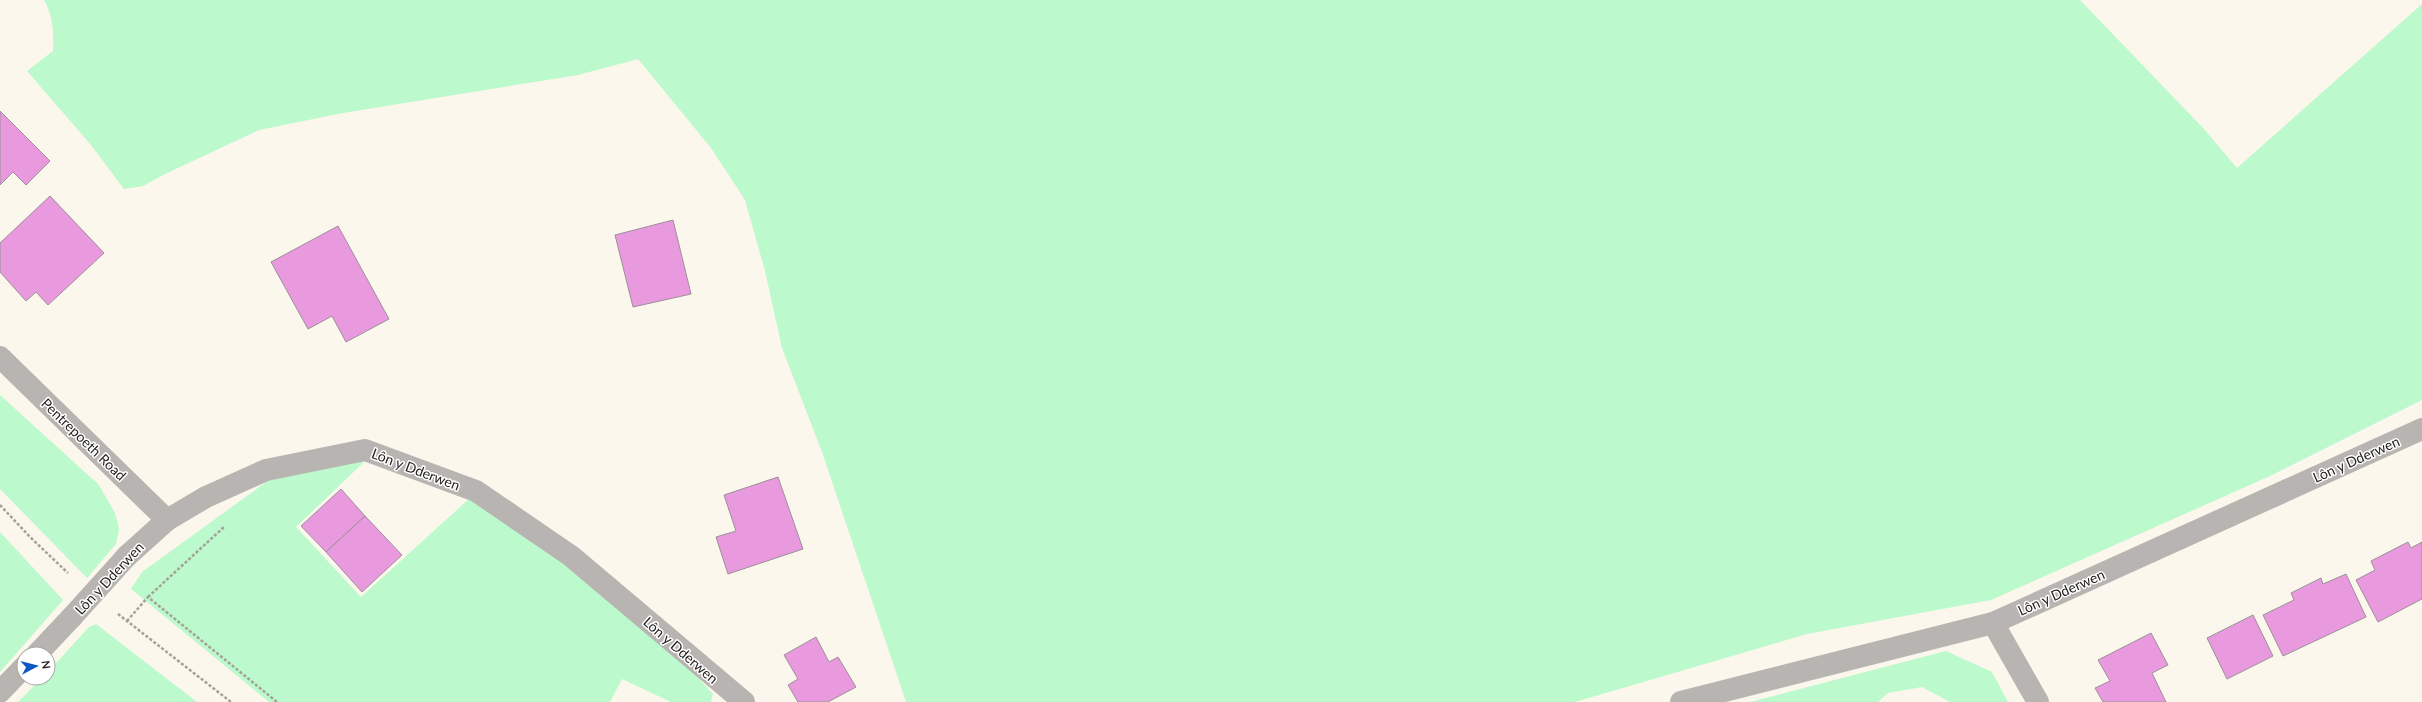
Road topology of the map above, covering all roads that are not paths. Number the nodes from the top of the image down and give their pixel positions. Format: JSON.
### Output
{"nodes":[{"id":1,"x":0,"y":357,"type":"edge"},
{"id":2,"x":2422,"y":429,"type":"edge"},
{"id":3,"x":167,"y":520,"type":"junction"},
{"id":4,"x":1993,"y":623,"type":"junction"},
{"id":5,"x":45,"y":646,"type":"edge"},
{"id":6,"x":16,"y":675,"type":"edge"},
{"id":7,"x":0,"y":692,"type":"edge"},
{"id":8,"x":744,"y":702,"type":"edge"},
{"id":9,"x":1681,"y":702,"type":"edge"},
{"id":10,"x":2038,"y":702,"type":"edge"}],
"edges":[{"from":1,"to":3,"type":"street","name":"Pentrepoeth Road"},
{"from":2,"to":4,"type":"street","name":"Lôn y Dderwen"},
{"from":3,"to":5,"type":"street","name":"Lôn y Dderwen","bridge":true},
{"from":3,"to":8,"type":"street","name":"Lôn y Dderwen"},
{"from":4,"to":9,"type":"street","name":"Lôn y Dderwen"},
{"from":4,"to":10,"type":"street"},
{"from":6,"to":7,"type":"street"}]}
